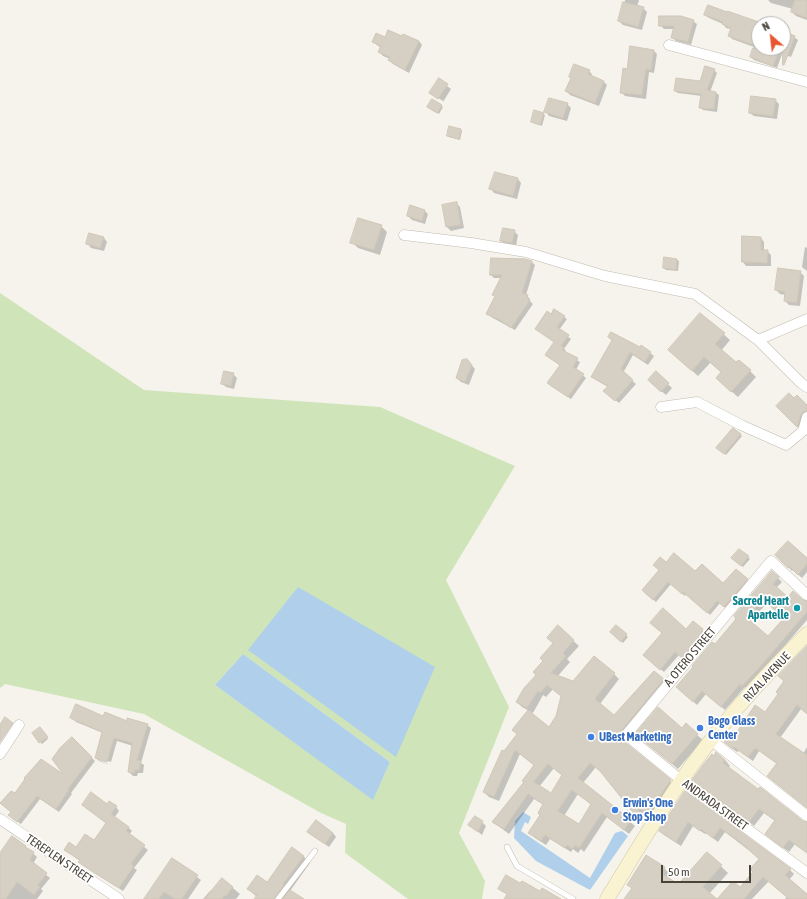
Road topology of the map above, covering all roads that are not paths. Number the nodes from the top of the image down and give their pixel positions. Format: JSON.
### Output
{"nodes":[{"id":1,"x":669,"y":45,"type":"dead end"},
{"id":2,"x":807,"y":82,"type":"edge"},
{"id":3,"x":404,"y":235,"type":"dead end"},
{"id":4,"x":807,"y":319,"type":"edge"},
{"id":5,"x":758,"y":340,"type":"junction"},
{"id":6,"x":807,"y":387,"type":"edge"},
{"id":7,"x":661,"y":407,"type":"dead end"},
{"id":8,"x":807,"y":417,"type":"edge"},
{"id":9,"x":807,"y":595,"type":"edge"},
{"id":10,"x":807,"y":634,"type":"edge"},
{"id":11,"x":19,"y":725,"type":"dead end"},
{"id":12,"x":626,"y":735,"type":"joint"},
{"id":13,"x":711,"y":740,"type":"junction"},
{"id":14,"x":0,"y":754,"type":"edge"},
{"id":15,"x":681,"y":780,"type":"junction"},
{"id":16,"x":807,"y":816,"type":"edge"},
{"id":17,"x":0,"y":819,"type":"edge"},
{"id":18,"x":507,"y":847,"type":"dead end"},
{"id":19,"x":315,"y":851,"type":"dead end"},
{"id":20,"x":807,"y":873,"type":"edge"},
{"id":21,"x":118,"y":899,"type":"edge"},
{"id":22,"x":278,"y":899,"type":"edge"},
{"id":23,"x":573,"y":899,"type":"edge"},
{"id":24,"x":607,"y":899,"type":"edge"}],
"edges":[{"from":1,"to":2,"type":"street"},
{"from":3,"to":5,"type":"street"},
{"from":4,"to":5,"type":"street"},
{"from":5,"to":6,"type":"street"},
{"from":7,"to":8,"type":"street"},
{"from":9,"to":12,"type":"street","name":"A. OTERO STREET"},
{"from":10,"to":13,"type":"main road","name":"RIZAL AVENUE"},
{"from":11,"to":14,"type":"street"},
{"from":12,"to":15,"type":"street","name":"ANDRADA STREET"},
{"from":13,"to":15,"type":"main road","name":"RIZAL AVENUE"},
{"from":13,"to":16,"type":"street"},
{"from":15,"to":20,"type":"street","name":"ANDRADA STREET"},
{"from":15,"to":24,"type":"main road","name":"RIZAL AVENUE"},
{"from":17,"to":21,"type":"street","name":"TEREPLEN STREET"},
{"from":18,"to":23,"type":"lane"},
{"from":19,"to":22,"type":"lane"}]}
